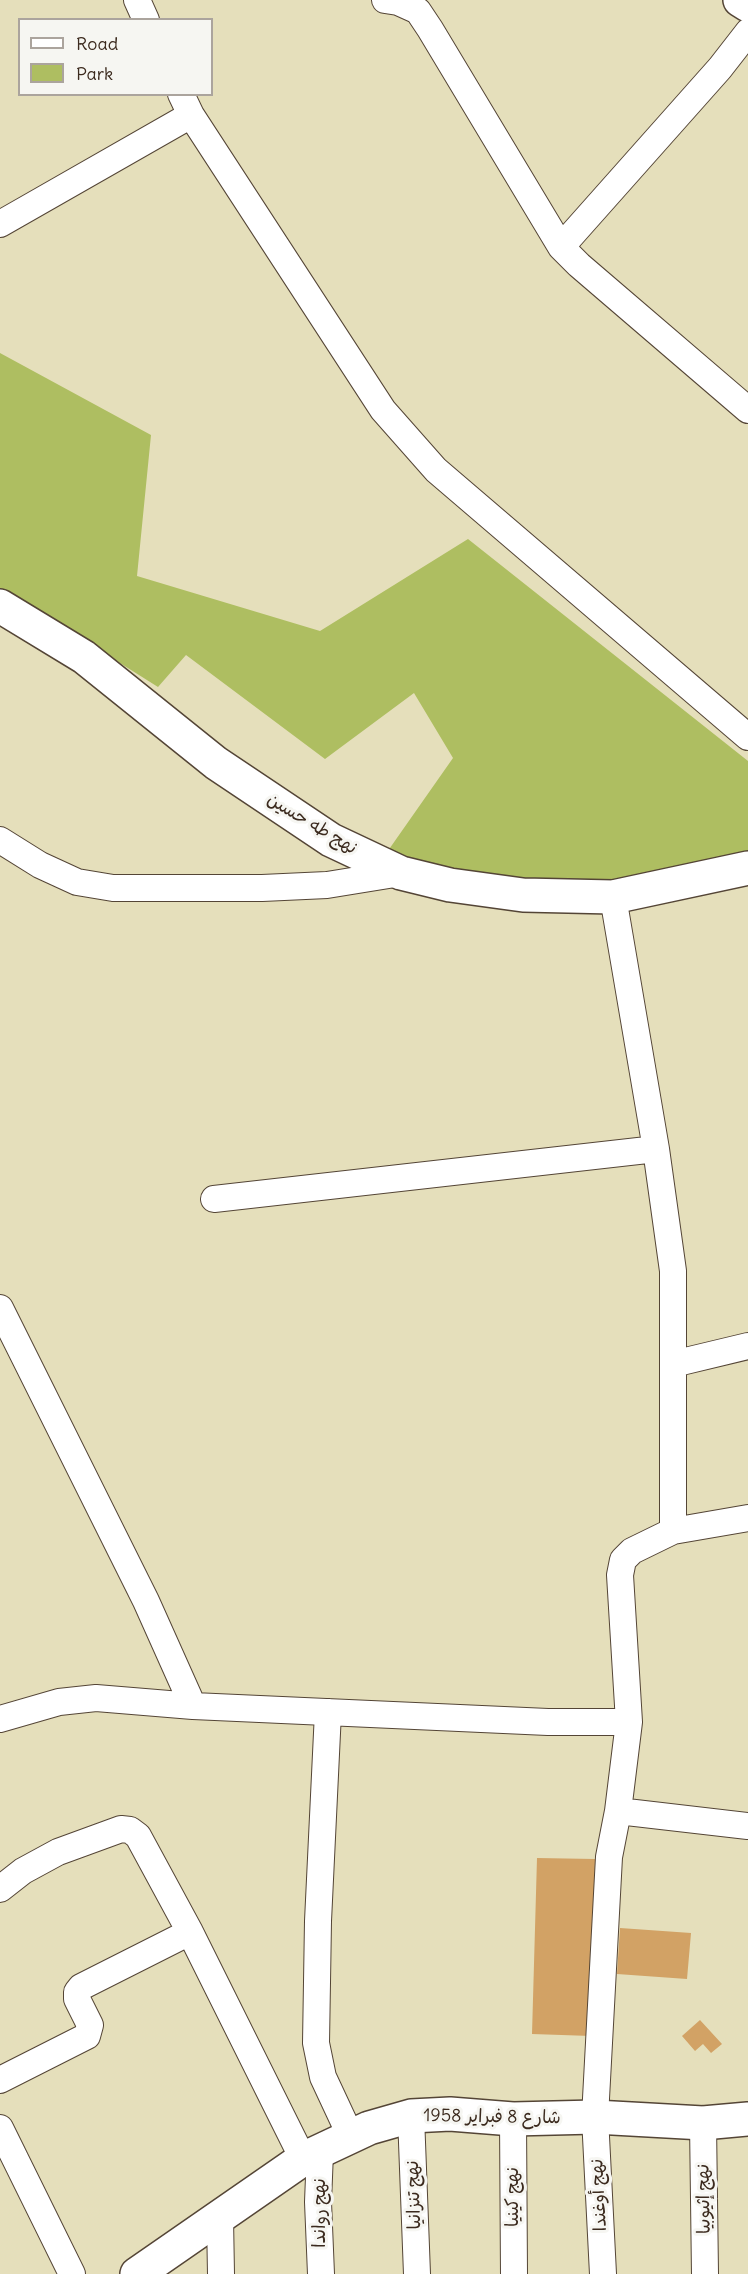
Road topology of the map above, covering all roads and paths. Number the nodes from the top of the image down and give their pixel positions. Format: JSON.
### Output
{"nodes":[{"id":1,"x":137,"y":0,"type":"edge"},
{"id":2,"x":385,"y":0,"type":"edge"},
{"id":3,"x":740,"y":0,"type":"edge"},
{"id":4,"x":748,"y":5,"type":"edge"},
{"id":5,"x":145,"y":18,"type":"edge"},
{"id":6,"x":748,"y":32,"type":"edge"},
{"id":7,"x":186,"y":105,"type":"edge"},
{"id":8,"x":0,"y":224,"type":"edge"},
{"id":9,"x":561,"y":247,"type":"junction"},
{"id":10,"x":748,"y":410,"type":"edge"},
{"id":11,"x":0,"y":606,"type":"edge"},
{"id":12,"x":748,"y":737,"type":"edge"},
{"id":13,"x":0,"y":840,"type":"edge"},
{"id":14,"x":748,"y":868,"type":"edge"},
{"id":15,"x":401,"y":873,"type":"junction"},
{"id":16,"x":613,"y":897,"type":"junction"},
{"id":17,"x":656,"y":1149,"type":"junction"},
{"id":18,"x":214,"y":1199,"type":"dead end"},
{"id":19,"x":0,"y":1308,"type":"edge"},
{"id":20,"x":748,"y":1346,"type":"edge"},
{"id":21,"x":673,"y":1364,"type":"junction"},
{"id":22,"x":748,"y":1518,"type":"edge"},
{"id":23,"x":673,"y":1531,"type":"junction"},
{"id":24,"x":193,"y":1706,"type":"junction"},
{"id":25,"x":328,"y":1712,"type":"junction"},
{"id":26,"x":0,"y":1719,"type":"edge"},
{"id":27,"x":629,"y":1722,"type":"junction"},
{"id":28,"x":618,"y":1810,"type":"junction"},
{"id":29,"x":748,"y":1826,"type":"edge"},
{"id":30,"x":0,"y":1889,"type":"edge"},
{"id":31,"x":190,"y":1932,"type":"junction"},
{"id":32,"x":0,"y":2080,"type":"edge"},
{"id":33,"x":411,"y":2116,"type":"junction"},
{"id":34,"x":595,"y":2117,"type":"junction"},
{"id":35,"x":513,"y":2119,"type":"junction"},
{"id":36,"x":748,"y":2120,"type":"edge"},
{"id":37,"x":703,"y":2123,"type":"junction"},
{"id":38,"x":0,"y":2128,"type":"edge"},
{"id":39,"x":351,"y":2137,"type":"junction"},
{"id":40,"x":312,"y":2155,"type":"junction"},
{"id":41,"x":220,"y":2218,"type":"junction"},
{"id":42,"x":72,"y":2274,"type":"edge"},
{"id":43,"x":137,"y":2274,"type":"edge"},
{"id":44,"x":221,"y":2274,"type":"edge"},
{"id":45,"x":321,"y":2274,"type":"edge"},
{"id":46,"x":417,"y":2274,"type":"edge"},
{"id":47,"x":514,"y":2274,"type":"edge"},
{"id":48,"x":603,"y":2274,"type":"edge"},
{"id":49,"x":705,"y":2274,"type":"edge"}],
"edges":[{"from":1,"to":5,"type":"street"},
{"from":2,"to":9,"type":"street"},
{"from":3,"to":4,"type":"main road"},
{"from":6,"to":9,"type":"street"},
{"from":7,"to":8,"type":"street"},
{"from":7,"to":12,"type":"street"},
{"from":9,"to":10,"type":"street"},
{"from":11,"to":15,"type":"main road","name":"نهج طه حسين"},
{"from":13,"to":15,"type":"street"},
{"from":14,"to":16,"type":"main road","name":"نهج طه حسين"},
{"from":15,"to":16,"type":"main road","name":"نهج طه حسين"},
{"from":16,"to":17,"type":"street"},
{"from":17,"to":18,"type":"street"},
{"from":17,"to":21,"type":"street"},
{"from":19,"to":24,"type":"street"},
{"from":20,"to":21,"type":"street"},
{"from":21,"to":23,"type":"street"},
{"from":22,"to":23,"type":"street"},
{"from":23,"to":27,"type":"street","name":"نهج أوغندا"},
{"from":24,"to":25,"type":"street"},
{"from":24,"to":26,"type":"street"},
{"from":25,"to":27,"type":"street"},
{"from":25,"to":39,"type":"street"},
{"from":27,"to":28,"type":"street","name":"نهج أوغندا"},
{"from":28,"to":29,"type":"street"},
{"from":28,"to":34,"type":"street","name":"نهج أوغندا"},
{"from":30,"to":31,"type":"street"},
{"from":31,"to":32,"type":"street"},
{"from":31,"to":40,"type":"street"},
{"from":33,"to":35,"type":"main road","name":"شارع 8 فبراير 1958"},
{"from":33,"to":39,"type":"main road","name":"شارع 8 فبراير 1958"},
{"from":33,"to":46,"type":"street","name":"نهج تنزانيا"},
{"from":34,"to":35,"type":"main road","name":"شارع 8 فبراير 1958"},
{"from":34,"to":37,"type":"main road","name":"شارع 8 فبراير 1958"},
{"from":34,"to":48,"type":"street","name":"نهج أوغندا"},
{"from":35,"to":47,"type":"street","name":"نهج كينيا"},
{"from":36,"to":37,"type":"main road","name":"شارع 8 فبراير 1958"},
{"from":37,"to":49,"type":"street","name":"نهج إثيوبيا"},
{"from":38,"to":42,"type":"street"},
{"from":39,"to":40,"type":"main road","name":"شارع 8 فبراير 1958"},
{"from":40,"to":41,"type":"main road","name":"شارع 8 فبراير 1958"},
{"from":40,"to":45,"type":"street","name":"نهج رواندا"},
{"from":41,"to":43,"type":"main road","name":"شارع 8 فبراير 1958"},
{"from":41,"to":44,"type":"street"}]}
